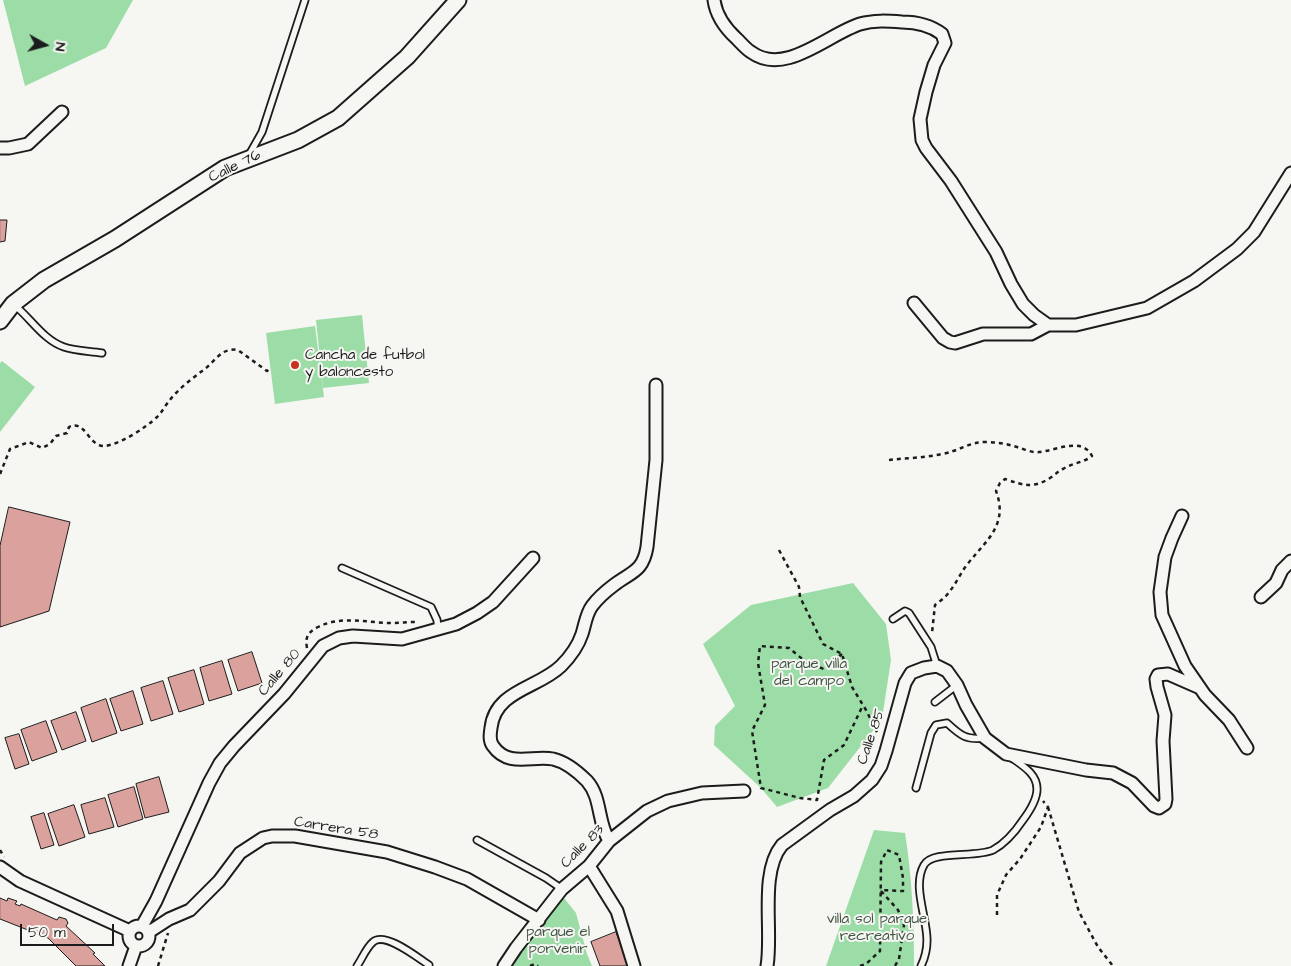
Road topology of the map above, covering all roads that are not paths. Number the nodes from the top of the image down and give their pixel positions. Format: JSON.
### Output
{"nodes":[{"id":1,"x":305,"y":0,"type":"edge"},
{"id":2,"x":458,"y":0,"type":"edge"},
{"id":3,"x":714,"y":0,"type":"edge"},
{"id":4,"x":62,"y":112,"type":"dead end"},
{"id":5,"x":0,"y":148,"type":"edge"},
{"id":6,"x":247,"y":159,"type":"junction"},
{"id":7,"x":1291,"y":173,"type":"edge"},
{"id":8,"x":914,"y":303,"type":"dead end"},
{"id":9,"x":13,"y":304,"type":"junction"},
{"id":10,"x":0,"y":321,"type":"edge"},
{"id":11,"x":1048,"y":325,"type":"junction"},
{"id":12,"x":102,"y":353,"type":"dead end"},
{"id":13,"x":656,"y":385,"type":"dead end"},
{"id":14,"x":1182,"y":516,"type":"dead end"},
{"id":15,"x":533,"y":558,"type":"dead end"},
{"id":16,"x":1291,"y":561,"type":"edge"},
{"id":17,"x":342,"y":568,"type":"dead end"},
{"id":18,"x":1261,"y":596,"type":"dead end"},
{"id":19,"x":893,"y":619,"type":"dead end"},
{"id":20,"x":439,"y":630,"type":"junction"},
{"id":21,"x":938,"y":666,"type":"junction"},
{"id":22,"x":957,"y":685,"type":"junction"},
{"id":23,"x":1200,"y":688,"type":"junction"},
{"id":24,"x":936,"y":702,"type":"dead end"},
{"id":25,"x":985,"y":738,"type":"junction"},
{"id":26,"x":1247,"y":748,"type":"dead end"},
{"id":27,"x":1006,"y":754,"type":"junction"},
{"id":28,"x":916,"y":788,"type":"dead end"},
{"id":29,"x":744,"y":792,"type":"dead end"},
{"id":30,"x":477,"y":840,"type":"dead end"},
{"id":31,"x":609,"y":841,"type":"junction"},
{"id":32,"x":589,"y":866,"type":"junction"},
{"id":33,"x":0,"y":867,"type":"edge"},
{"id":34,"x":562,"y":889,"type":"junction"},
{"id":35,"x":540,"y":920,"type":"junction"},
{"id":36,"x":145,"y":929,"type":"junction"},
{"id":37,"x":130,"y":931,"type":"junction"},
{"id":38,"x":136,"y":946,"type":"junction"},
{"id":39,"x":129,"y":966,"type":"edge"},
{"id":40,"x":357,"y":966,"type":"edge"},
{"id":41,"x":429,"y":966,"type":"edge"},
{"id":42,"x":504,"y":966,"type":"edge"},
{"id":43,"x":634,"y":966,"type":"edge"},
{"id":44,"x":766,"y":966,"type":"edge"},
{"id":45,"x":922,"y":966,"type":"edge"}],
"edges":[{"from":1,"to":6,"type":"lane"},
{"from":2,"to":6,"type":"street","name":"Calle 76"},
{"from":3,"to":11,"type":"street"},
{"from":4,"to":5,"type":"street"},
{"from":6,"to":9,"type":"street","name":"Calle 76"},
{"from":7,"to":11,"type":"street"},
{"from":8,"to":11,"type":"street"},
{"from":9,"to":10,"type":"street","name":"Calle 76"},
{"from":9,"to":12,"type":"lane"},
{"from":13,"to":31,"type":"street"},
{"from":14,"to":23,"type":"street"},
{"from":15,"to":20,"type":"street","name":"Calle 80"},
{"from":16,"to":18,"type":"street"},
{"from":17,"to":20,"type":"lane"},
{"from":19,"to":21,"type":"lane"},
{"from":20,"to":36,"type":"street","name":"Calle 80"},
{"from":21,"to":22,"type":"street"},
{"from":21,"to":44,"type":"street","name":"Calle 85"},
{"from":22,"to":24,"type":"lane"},
{"from":22,"to":25,"type":"street"},
{"from":23,"to":26,"type":"street"},
{"from":23,"to":27,"type":"street"},
{"from":25,"to":27,"type":"street"},
{"from":25,"to":28,"type":"lane"},
{"from":27,"to":45,"type":"lane"},
{"from":29,"to":31,"type":"street","name":"Calle 83"},
{"from":30,"to":34,"type":"lane"},
{"from":31,"to":32,"type":"street","name":"Calle 83"},
{"from":32,"to":34,"type":"street","name":"Calle 83"},
{"from":32,"to":43,"type":"street"},
{"from":33,"to":37,"type":"street"},
{"from":34,"to":35,"type":"street","name":"Calle 83"},
{"from":35,"to":36,"type":"street","name":"Carrera 58"},
{"from":35,"to":42,"type":"street","name":"Calle 83"},
{"from":36,"to":37,"type":"street"},
{"from":36,"to":38,"type":"street"},
{"from":37,"to":38,"type":"street"},
{"from":38,"to":39,"type":"street"},
{"from":40,"to":41,"type":"lane"}]}
